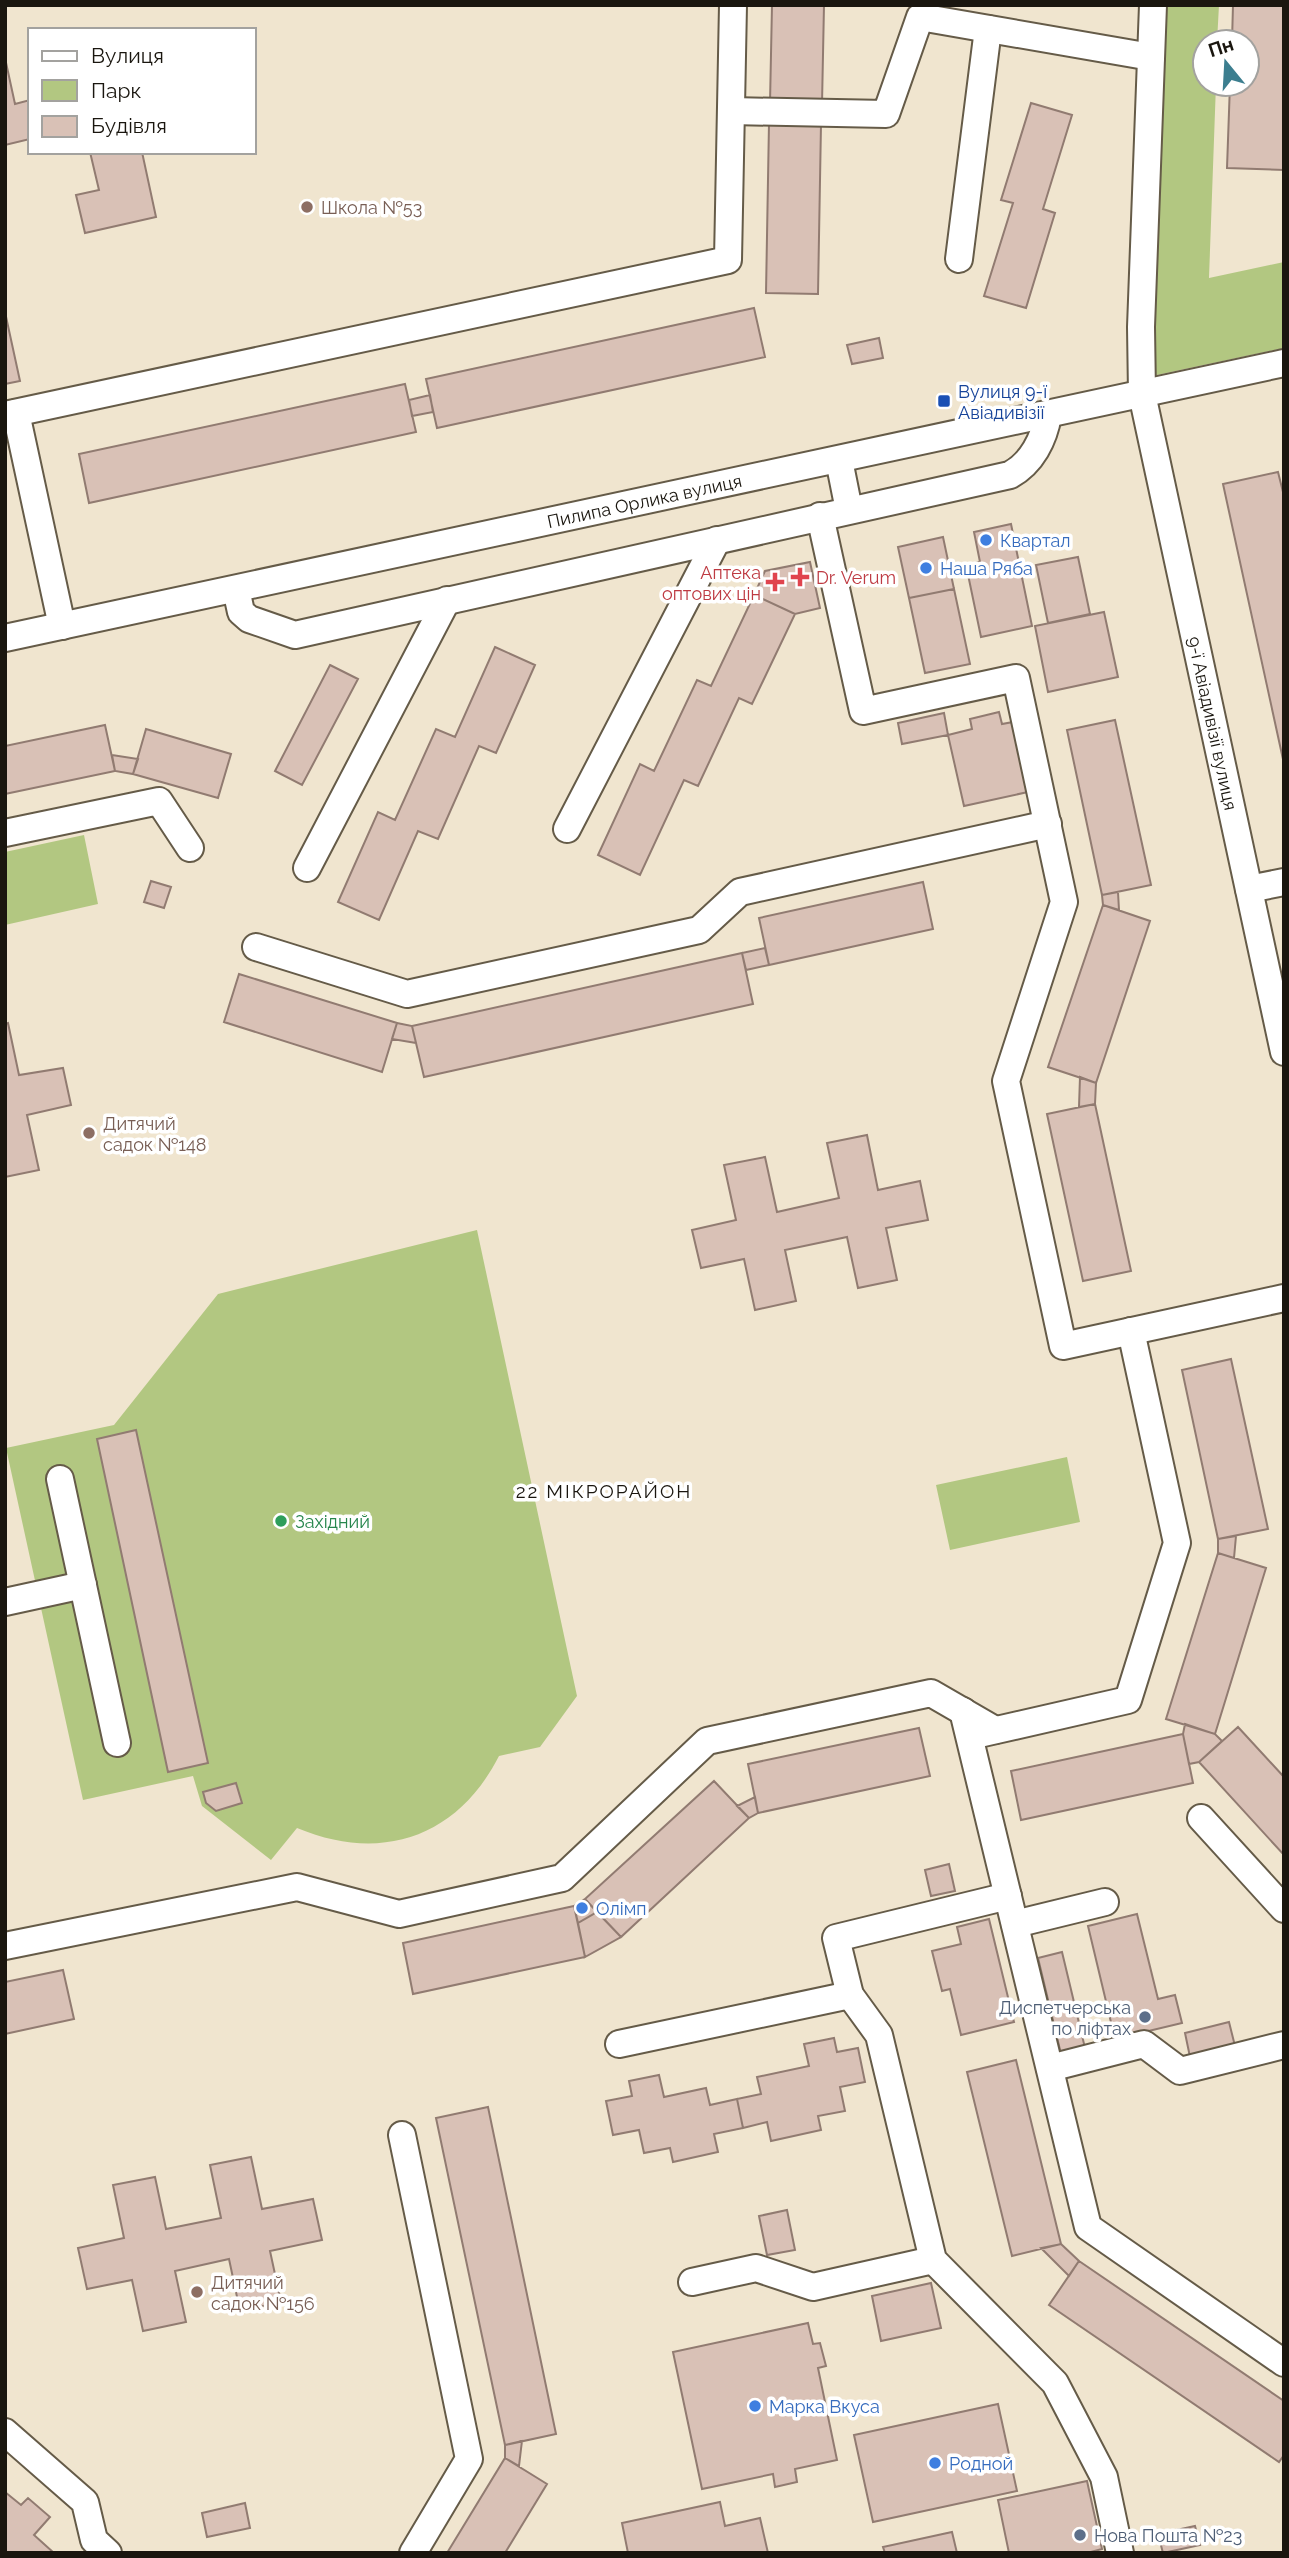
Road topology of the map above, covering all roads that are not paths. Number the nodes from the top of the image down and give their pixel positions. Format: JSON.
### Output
{"nodes":[{"id":1,"x":733,"y":5,"type":"edge"},
{"id":2,"x":1153,"y":5,"type":"edge"},
{"id":3,"x":972,"y":20,"type":"edge"},
{"id":4,"x":1151,"y":57,"type":"junction"},
{"id":5,"x":731,"y":111,"type":"junction"},
{"id":6,"x":960,"y":259,"type":"dead end"},
{"id":7,"x":1284,"y":363,"type":"edge"},
{"id":8,"x":1142,"y":394,"type":"junction"},
{"id":9,"x":11,"y":414,"type":"edge"},
{"id":10,"x":1048,"y":415,"type":"junction"},
{"id":11,"x":839,"y":460,"type":"junction"},
{"id":12,"x":849,"y":510,"type":"junction"},
{"id":13,"x":821,"y":516,"type":"junction"},
{"id":14,"x":717,"y":540,"type":"junction"},
{"id":15,"x":236,"y":589,"type":"junction"},
{"id":16,"x":447,"y":600,"type":"junction"},
{"id":17,"x":62,"y":626,"type":"junction"},
{"id":18,"x":5,"y":638,"type":"edge"},
{"id":19,"x":1048,"y":824,"type":"junction"},
{"id":20,"x":567,"y":830,"type":"dead end"},
{"id":21,"x":5,"y":833,"type":"edge"},
{"id":22,"x":190,"y":848,"type":"dead end"},
{"id":23,"x":307,"y":868,"type":"dead end"},
{"id":24,"x":1284,"y":882,"type":"edge"},
{"id":25,"x":1249,"y":890,"type":"junction"},
{"id":26,"x":256,"y":947,"type":"dead end"},
{"id":27,"x":1284,"y":1052,"type":"edge"},
{"id":28,"x":1284,"y":1298,"type":"edge"},
{"id":29,"x":1131,"y":1331,"type":"junction"},
{"id":30,"x":60,"y":1479,"type":"dead end"},
{"id":31,"x":83,"y":1585,"type":"junction"},
{"id":32,"x":5,"y":1602,"type":"edge"},
{"id":33,"x":966,"y":1724,"type":"junction"},
{"id":34,"x":117,"y":1744,"type":"dead end"},
{"id":35,"x":1201,"y":1818,"type":"dead end"},
{"id":36,"x":1008,"y":1896,"type":"junction"},
{"id":37,"x":1105,"y":1902,"type":"dead end"},
{"id":38,"x":1284,"y":1909,"type":"edge"},
{"id":39,"x":1014,"y":1924,"type":"junction"},
{"id":40,"x":5,"y":1946,"type":"edge"},
{"id":41,"x":850,"y":1995,"type":"junction"},
{"id":42,"x":619,"y":2044,"type":"dead end"},
{"id":43,"x":1284,"y":2045,"type":"edge"},
{"id":44,"x":1049,"y":2068,"type":"junction"},
{"id":45,"x":402,"y":2136,"type":"dead end"},
{"id":46,"x":933,"y":2260,"type":"junction"},
{"id":47,"x":692,"y":2282,"type":"dead end"},
{"id":48,"x":1284,"y":2363,"type":"edge"},
{"id":49,"x":5,"y":2432,"type":"edge"},
{"id":50,"x":108,"y":2553,"type":"edge"},
{"id":51,"x":413,"y":2553,"type":"edge"},
{"id":52,"x":1120,"y":2553,"type":"edge"}],
"edges":[{"from":1,"to":5,"type":"street"},
{"from":2,"to":4,"type":"street","name":"9-ї Авіадивізії вулиця"},
{"from":3,"to":4,"type":"street"},
{"from":3,"to":5,"type":"street"},
{"from":3,"to":6,"type":"street"},
{"from":4,"to":8,"type":"street","name":"9-ї Авіадивізії вулиця"},
{"from":5,"to":9,"type":"street"},
{"from":7,"to":8,"type":"street","name":"Пилипа Орлика вулиця"},
{"from":8,"to":10,"type":"street","name":"Пилипа Орлика вулиця"},
{"from":8,"to":25,"type":"street","name":"9-ї Авіадивізії вулиця"},
{"from":9,"to":17,"type":"street"},
{"from":10,"to":11,"type":"street","name":"Пилипа Орлика вулиця"},
{"from":10,"to":12,"type":"street"},
{"from":11,"to":12,"type":"street"},
{"from":11,"to":15,"type":"street","name":"Пилипа Орлика вулиця"},
{"from":12,"to":13,"type":"street"},
{"from":13,"to":14,"type":"street"},
{"from":13,"to":19,"type":"street"},
{"from":14,"to":16,"type":"street"},
{"from":14,"to":20,"type":"street"},
{"from":15,"to":16,"type":"street"},
{"from":15,"to":17,"type":"street","name":"Пилипа Орлика вулиця"},
{"from":16,"to":23,"type":"street"},
{"from":17,"to":18,"type":"street","name":"Пилипа Орлика вулиця"},
{"from":19,"to":26,"type":"street"},
{"from":19,"to":29,"type":"street"},
{"from":21,"to":22,"type":"street"},
{"from":24,"to":25,"type":"street"},
{"from":25,"to":27,"type":"street","name":"9-ї Авіадивізії вулиця"},
{"from":28,"to":29,"type":"street"},
{"from":29,"to":33,"type":"street"},
{"from":30,"to":31,"type":"street"},
{"from":31,"to":32,"type":"street"},
{"from":31,"to":34,"type":"street"},
{"from":33,"to":36,"type":"street"},
{"from":33,"to":40,"type":"street"},
{"from":35,"to":38,"type":"street"},
{"from":36,"to":39,"type":"street"},
{"from":36,"to":41,"type":"street"},
{"from":37,"to":39,"type":"street"},
{"from":39,"to":44,"type":"street"},
{"from":41,"to":42,"type":"street"},
{"from":41,"to":46,"type":"street"},
{"from":43,"to":44,"type":"street"},
{"from":44,"to":48,"type":"street"},
{"from":45,"to":51,"type":"street"},
{"from":46,"to":47,"type":"street"},
{"from":46,"to":52,"type":"street"},
{"from":49,"to":50,"type":"street"}]}
